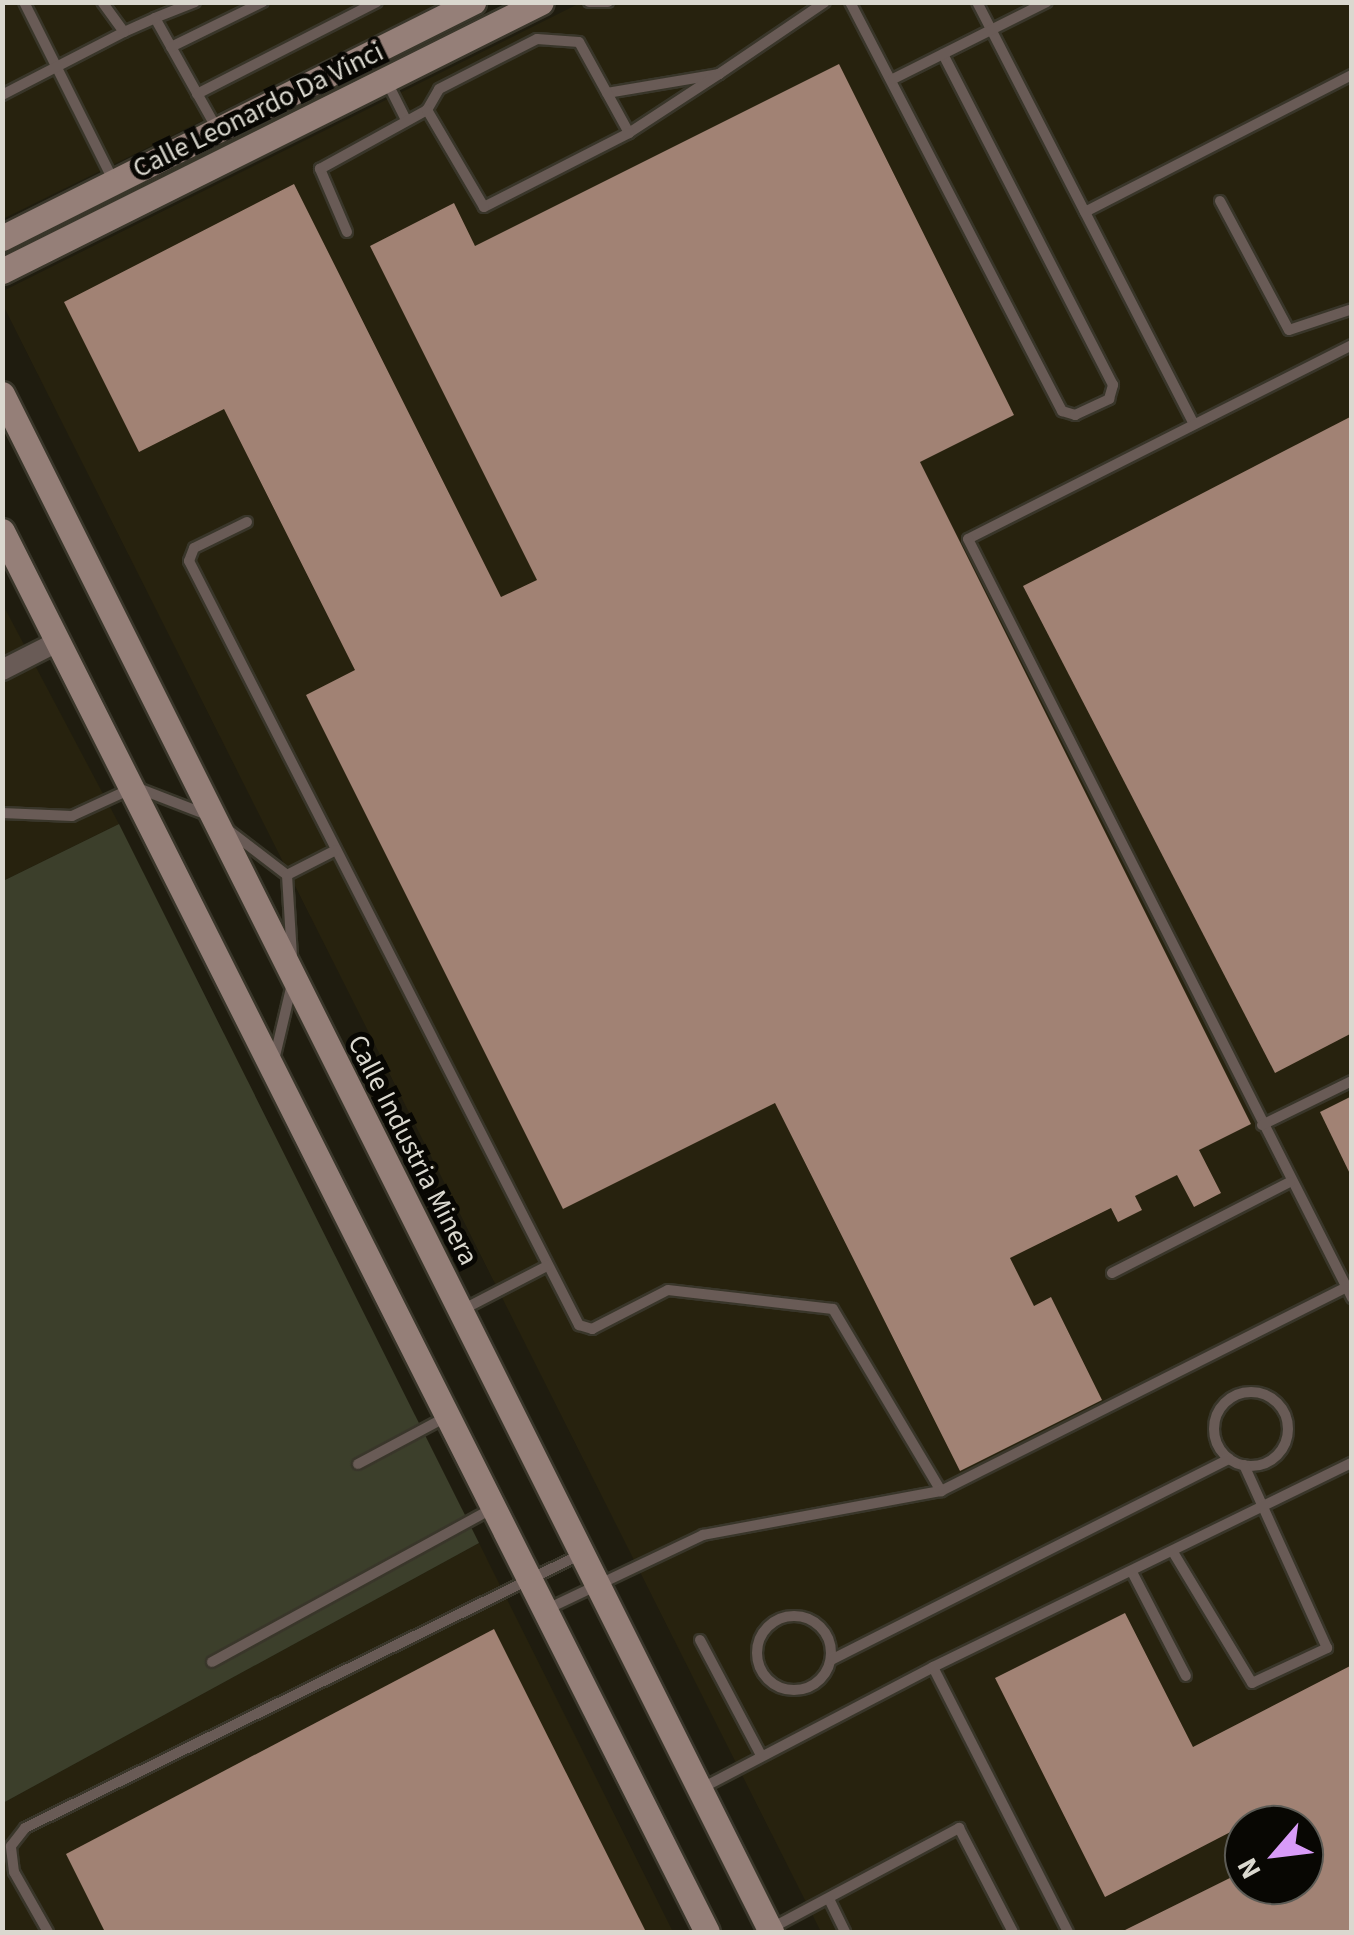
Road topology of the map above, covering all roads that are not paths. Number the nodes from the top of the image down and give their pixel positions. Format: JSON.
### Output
{"nodes":[{"id":1,"x":24,"y":2,"type":"edge"},
{"id":2,"x":102,"y":2,"type":"edge"},
{"id":3,"x":196,"y":2,"type":"edge"},
{"id":4,"x":264,"y":2,"type":"edge"},
{"id":5,"x":377,"y":2,"type":"edge"},
{"id":6,"x":473,"y":2,"type":"edge"},
{"id":7,"x":590,"y":2,"type":"edge"},
{"id":8,"x":608,"y":2,"type":"edge"},
{"id":9,"x":826,"y":2,"type":"edge"},
{"id":10,"x":850,"y":2,"type":"edge"},
{"id":11,"x":977,"y":2,"type":"edge"},
{"id":12,"x":1047,"y":2,"type":"edge"},
{"id":13,"x":538,"y":3,"type":"edge"},
{"id":14,"x":155,"y":18,"type":"junction"},
{"id":15,"x":992,"y":30,"type":"junction"},
{"id":16,"x":124,"y":32,"type":"junction"},
{"id":17,"x":171,"y":48,"type":"junction"},
{"id":18,"x":943,"y":54,"type":"junction"},
{"id":19,"x":56,"y":68,"type":"junction"},
{"id":20,"x":719,"y":74,"type":"junction"},
{"id":21,"x":1352,"y":75,"type":"edge"},
{"id":22,"x":893,"y":79,"type":"junction"},
{"id":23,"x":386,"y":81,"type":"junction"},
{"id":24,"x":607,"y":93,"type":"junction"},
{"id":25,"x":197,"y":94,"type":"junction"},
{"id":26,"x":2,"y":96,"type":"edge"},
{"id":27,"x":426,"y":110,"type":"junction"},
{"id":28,"x":406,"y":120,"type":"junction"},
{"id":29,"x":219,"y":132,"type":"junction"},
{"id":30,"x":629,"y":133,"type":"junction"},
{"id":31,"x":114,"y":183,"type":"junction"},
{"id":32,"x":1220,"y":201,"type":"dead end"},
{"id":33,"x":1086,"y":212,"type":"junction"},
{"id":34,"x":347,"y":232,"type":"dead end"},
{"id":35,"x":2,"y":238,"type":"edge"},
{"id":36,"x":2,"y":271,"type":"edge"},
{"id":37,"x":1352,"y":309,"type":"edge"},
{"id":38,"x":1352,"y":345,"type":"edge"},
{"id":39,"x":2,"y":394,"type":"edge"},
{"id":40,"x":1193,"y":423,"type":"junction"},
{"id":41,"x":247,"y":522,"type":"dead end"},
{"id":42,"x":2,"y":531,"type":"edge"},
{"id":43,"x":57,"y":642,"type":"junction"},
{"id":44,"x":2,"y":670,"type":"edge"},
{"id":45,"x":135,"y":787,"type":"junction"},
{"id":46,"x":2,"y":813,"type":"edge"},
{"id":47,"x":212,"y":817,"type":"junction"},
{"id":48,"x":336,"y":850,"type":"junction"},
{"id":49,"x":288,"y":874,"type":"junction"},
{"id":50,"x":293,"y":979,"type":"junction"},
{"id":51,"x":273,"y":1066,"type":"junction"},
{"id":52,"x":1352,"y":1081,"type":"edge"},
{"id":53,"x":1262,"y":1124,"type":"junction"},
{"id":54,"x":1290,"y":1182,"type":"junction"},
{"id":55,"x":548,"y":1266,"type":"junction"},
{"id":56,"x":1112,"y":1273,"type":"dead end"},
{"id":57,"x":1348,"y":1292,"type":"edge"},
{"id":58,"x":461,"y":1310,"type":"junction"},
{"id":59,"x":448,"y":1416,"type":"junction"},
{"id":60,"x":1229,"y":1459,"type":"junction"},
{"id":61,"x":1352,"y":1463,"type":"edge"},
{"id":62,"x":358,"y":1464,"type":"dead end"},
{"id":63,"x":1244,"y":1465,"type":"junction"},
{"id":64,"x":941,"y":1491,"type":"junction"},
{"id":65,"x":1262,"y":1507,"type":"junction"},
{"id":66,"x":495,"y":1508,"type":"junction"},
{"id":67,"x":1173,"y":1552,"type":"junction"},
{"id":68,"x":581,"y":1554,"type":"junction"},
{"id":69,"x":1132,"y":1572,"type":"junction"},
{"id":70,"x":531,"y":1578,"type":"junction"},
{"id":71,"x":596,"y":1581,"type":"junction"},
{"id":72,"x":546,"y":1609,"type":"junction"},
{"id":73,"x":700,"y":1640,"type":"dead end"},
{"id":74,"x":830,"y":1660,"type":"junction"},
{"id":75,"x":212,"y":1662,"type":"dead end"},
{"id":76,"x":933,"y":1668,"type":"junction"},
{"id":77,"x":1186,"y":1676,"type":"dead end"},
{"id":78,"x":762,"y":1756,"type":"junction"},
{"id":79,"x":702,"y":1788,"type":"junction"},
{"id":80,"x":828,"y":1899,"type":"junction"},
{"id":81,"x":768,"y":1931,"type":"edge"},
{"id":82,"x":48,"y":1932,"type":"edge"},
{"id":83,"x":707,"y":1932,"type":"edge"},
{"id":84,"x":846,"y":1932,"type":"edge"},
{"id":85,"x":1013,"y":1932,"type":"edge"},
{"id":86,"x":1068,"y":1932,"type":"edge"}],
"edges":[{"from":1,"to":19,"type":"lane"},
{"from":2,"to":16,"type":"lane"},
{"from":3,"to":14,"type":"lane"},
{"from":4,"to":17,"type":"lane"},
{"from":5,"to":25,"type":"lane"},
{"from":6,"to":29,"type":"main road","name":"Calle Leonardo Da Vinci"},
{"from":7,"to":8,"type":"lane"},
{"from":9,"to":20,"type":"lane"},
{"from":10,"to":22,"type":"lane"},
{"from":11,"to":15,"type":"lane"},
{"from":12,"to":15,"type":"lane"},
{"from":13,"to":23,"type":"main road","name":"Calle Leonardo Da Vinci"},
{"from":14,"to":16,"type":"lane"},
{"from":14,"to":17,"type":"lane"},
{"from":15,"to":18,"type":"lane"},
{"from":15,"to":33,"type":"lane"},
{"from":16,"to":19,"type":"lane"},
{"from":17,"to":25,"type":"lane"},
{"from":18,"to":22,"type":"lane"},
{"from":18,"to":22,"type":"lane"},
{"from":19,"to":26,"type":"lane"},
{"from":19,"to":31,"type":"lane"},
{"from":20,"to":24,"type":"lane"},
{"from":20,"to":30,"type":"lane"},
{"from":21,"to":33,"type":"lane"},
{"from":23,"to":28,"type":"lane"},
{"from":23,"to":36,"type":"main road","name":"Calle Leonardo Da Vinci"},
{"from":24,"to":27,"type":"lane"},
{"from":24,"to":30,"type":"lane"},
{"from":25,"to":29,"type":"lane"},
{"from":27,"to":28,"type":"lane"},
{"from":27,"to":30,"type":"lane"},
{"from":28,"to":34,"type":"lane"},
{"from":29,"to":31,"type":"main road","name":"Calle Leonardo Da Vinci"},
{"from":31,"to":35,"type":"main road","name":"Calle Leonardo Da Vinci"},
{"from":32,"to":37,"type":"lane"},
{"from":33,"to":40,"type":"lane"},
{"from":38,"to":40,"type":"lane"},
{"from":39,"to":47,"type":"main road","name":"Calle Industria Minera"},
{"from":40,"to":53,"type":"lane"},
{"from":41,"to":48,"type":"lane"},
{"from":42,"to":43,"type":"main road"},
{"from":43,"to":44,"type":"street"},
{"from":43,"to":45,"type":"main road"},
{"from":45,"to":46,"type":"lane"},
{"from":45,"to":47,"type":"lane"},
{"from":45,"to":51,"type":"main road"},
{"from":47,"to":49,"type":"lane"},
{"from":47,"to":50,"type":"main road","name":"Calle Industria Minera"},
{"from":48,"to":49,"type":"lane"},
{"from":48,"to":55,"type":"lane"},
{"from":49,"to":50,"type":"lane"},
{"from":50,"to":51,"type":"lane"},
{"from":50,"to":58,"type":"main road","name":"Calle Industria Minera"},
{"from":51,"to":59,"type":"main road"},
{"from":52,"to":53,"type":"lane"},
{"from":53,"to":54,"type":"lane"},
{"from":54,"to":56,"type":"lane"},
{"from":54,"to":57,"type":"lane"},
{"from":55,"to":58,"type":"lane"},
{"from":55,"to":64,"type":"lane"},
{"from":57,"to":64,"type":"lane"},
{"from":58,"to":68,"type":"main road","name":"Calle Industria Minera"},
{"from":59,"to":62,"type":"lane"},
{"from":59,"to":66,"type":"main road"},
{"from":60,"to":63,"type":"lane"},
{"from":60,"to":63,"type":"lane"},
{"from":60,"to":74,"type":"lane"},
{"from":61,"to":65,"type":"lane"},
{"from":63,"to":65,"type":"lane"},
{"from":64,"to":71,"type":"lane"},
{"from":65,"to":67,"type":"lane"},
{"from":65,"to":67,"type":"lane"},
{"from":66,"to":70,"type":"main road"},
{"from":66,"to":75,"type":"lane"},
{"from":67,"to":69,"type":"lane"},
{"from":68,"to":70,"type":"lane"},
{"from":68,"to":71,"type":"main road","name":"Calle Industria Minera"},
{"from":69,"to":76,"type":"lane"},
{"from":69,"to":77,"type":"lane"},
{"from":70,"to":72,"type":"main road"},
{"from":70,"to":82,"type":"lane"},
{"from":71,"to":72,"type":"lane"},
{"from":71,"to":79,"type":"main road","name":"Calle Industria Minera"},
{"from":72,"to":83,"type":"main road"},
{"from":73,"to":78,"type":"lane"},
{"from":74,"to":74,"type":"lane"},
{"from":76,"to":78,"type":"lane"},
{"from":76,"to":86,"type":"lane"},
{"from":78,"to":79,"type":"lane"},
{"from":79,"to":81,"type":"main road","name":"Calle Industria Minera"},
{"from":80,"to":81,"type":"lane"},
{"from":80,"to":84,"type":"lane"},
{"from":80,"to":85,"type":"lane"}]}
